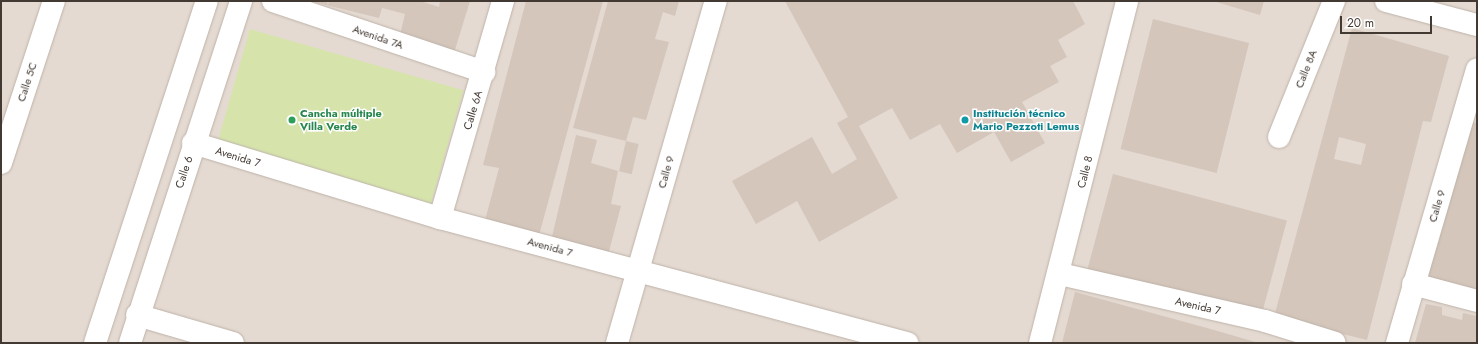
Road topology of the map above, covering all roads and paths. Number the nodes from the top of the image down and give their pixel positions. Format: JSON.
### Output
{"nodes":[{"id":1,"x":54,"y":1,"type":"edge"},
{"id":2,"x":207,"y":1,"type":"edge"},
{"id":3,"x":241,"y":1,"type":"edge"},
{"id":4,"x":273,"y":1,"type":"edge"},
{"id":5,"x":503,"y":1,"type":"edge"},
{"id":6,"x":716,"y":1,"type":"edge"},
{"id":7,"x":1127,"y":1,"type":"edge"},
{"id":8,"x":1334,"y":1,"type":"edge"},
{"id":9,"x":1386,"y":1,"type":"edge"},
{"id":10,"x":1477,"y":25,"type":"edge"},
{"id":11,"x":1477,"y":69,"type":"edge"},
{"id":12,"x":484,"y":72,"type":"junction"},
{"id":13,"x":1473,"y":97,"type":"edge"},
{"id":14,"x":1279,"y":137,"type":"dead end"},
{"id":15,"x":193,"y":143,"type":"junction"},
{"id":16,"x":1,"y":163,"type":"edge"},
{"id":17,"x":440,"y":218,"type":"junction"},
{"id":18,"x":638,"y":270,"type":"junction"},
{"id":19,"x":1060,"y":274,"type":"junction"},
{"id":20,"x":1413,"y":284,"type":"junction"},
{"id":21,"x":1477,"y":301,"type":"edge"},
{"id":22,"x":137,"y":315,"type":"junction"},
{"id":23,"x":95,"y":343,"type":"edge"},
{"id":24,"x":130,"y":343,"type":"edge"},
{"id":25,"x":233,"y":343,"type":"edge"},
{"id":26,"x":617,"y":343,"type":"edge"},
{"id":27,"x":908,"y":343,"type":"edge"},
{"id":28,"x":1040,"y":343,"type":"edge"},
{"id":29,"x":1335,"y":343,"type":"edge"},
{"id":30,"x":1397,"y":343,"type":"edge"}],
"edges":[{"from":1,"to":16,"type":"street","name":"Calle 5C"},
{"from":2,"to":23,"type":"street"},
{"from":3,"to":15,"type":"street","name":"Calle 6"},
{"from":4,"to":12,"type":"street","name":"Avenida 7A"},
{"from":5,"to":12,"type":"street","name":"Calle 6A"},
{"from":6,"to":18,"type":"street","name":"Calle 9"},
{"from":7,"to":19,"type":"street","name":"Calle 8"},
{"from":8,"to":14,"type":"street","name":"Calle 8A"},
{"from":9,"to":10,"type":"street"},
{"from":11,"to":13,"type":"street","name":"Calle 9"},
{"from":12,"to":17,"type":"street","name":"Calle 6A"},
{"from":13,"to":20,"type":"street","name":"Calle 9"},
{"from":15,"to":17,"type":"street","name":"Avenida 7"},
{"from":15,"to":22,"type":"street","name":"Calle 6"},
{"from":17,"to":18,"type":"street","name":"Avenida 7"},
{"from":18,"to":26,"type":"street","name":"Calle 9"},
{"from":18,"to":27,"type":"street","name":"Avenida 7"},
{"from":19,"to":28,"type":"street","name":"Calle 8"},
{"from":19,"to":29,"type":"street","name":"Avenida 7"},
{"from":20,"to":21,"type":"street"},
{"from":20,"to":30,"type":"street","name":"Calle 9"},
{"from":22,"to":24,"type":"street","name":"Calle 6"},
{"from":22,"to":25,"type":"street"}]}
